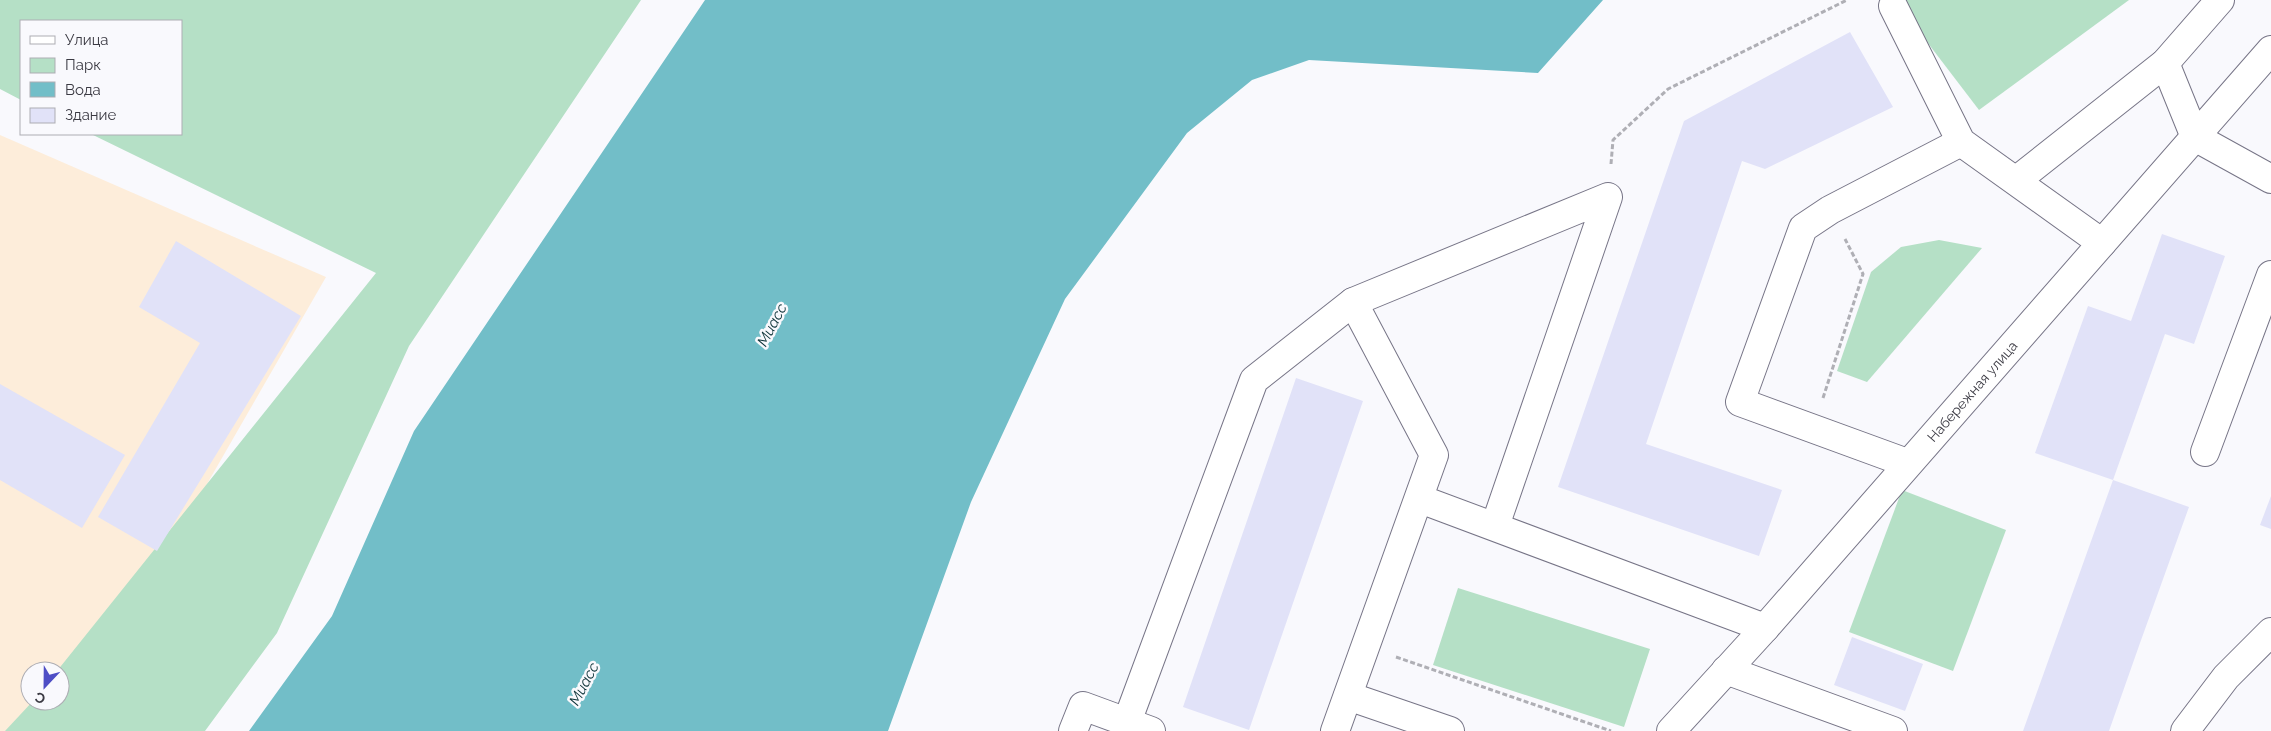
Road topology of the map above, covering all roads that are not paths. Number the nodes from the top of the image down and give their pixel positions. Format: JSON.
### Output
{"nodes":[{"id":1,"x":2220,"y":0,"type":"edge"},
{"id":2,"x":1893,"y":6,"type":"dead end"},
{"id":3,"x":2271,"y":50,"type":"edge"},
{"id":4,"x":2165,"y":63,"type":"junction"},
{"id":5,"x":2194,"y":137,"type":"junction"},
{"id":6,"x":1961,"y":142,"type":"junction"},
{"id":7,"x":2271,"y":179,"type":"edge"},
{"id":8,"x":2017,"y":180,"type":"junction"},
{"id":9,"x":2102,"y":242,"type":"junction"},
{"id":10,"x":2271,"y":275,"type":"edge"},
{"id":11,"x":1353,"y":302,"type":"junction"},
{"id":12,"x":2205,"y":452,"type":"dead end"},
{"id":13,"x":1907,"y":463,"type":"junction"},
{"id":14,"x":1420,"y":499,"type":"junction"},
{"id":15,"x":1495,"y":526,"type":"junction"},
{"id":16,"x":1765,"y":628,"type":"junction"},
{"id":17,"x":2271,"y":632,"type":"edge"},
{"id":18,"x":1726,"y":670,"type":"junction"},
{"id":19,"x":1348,"y":696,"type":"junction"},
{"id":20,"x":1139,"y":726,"type":"edge"},
{"id":21,"x":1073,"y":731,"type":"edge"},
{"id":22,"x":1336,"y":731,"type":"edge"},
{"id":23,"x":1450,"y":731,"type":"edge"},
{"id":24,"x":1671,"y":731,"type":"edge"},
{"id":25,"x":1893,"y":731,"type":"edge"},
{"id":26,"x":2185,"y":731,"type":"edge"}],
"edges":[{"from":1,"to":4,"type":"street"},
{"from":2,"to":6,"type":"street"},
{"from":3,"to":5,"type":"street","name":"Набережная улица"},
{"from":4,"to":5,"type":"street"},
{"from":4,"to":8,"type":"street"},
{"from":5,"to":7,"type":"street"},
{"from":5,"to":9,"type":"street","name":"Набережная улица"},
{"from":6,"to":8,"type":"street"},
{"from":6,"to":13,"type":"street"},
{"from":8,"to":9,"type":"street"},
{"from":9,"to":13,"type":"street","name":"Набережная улица"},
{"from":10,"to":12,"type":"street"},
{"from":11,"to":14,"type":"street"},
{"from":11,"to":15,"type":"street"},
{"from":11,"to":20,"type":"street"},
{"from":13,"to":16,"type":"street","name":"Набережная улица"},
{"from":14,"to":15,"type":"street"},
{"from":14,"to":19,"type":"street"},
{"from":15,"to":16,"type":"street"},
{"from":16,"to":18,"type":"street","name":"Набережная улица"},
{"from":17,"to":26,"type":"street"},
{"from":18,"to":24,"type":"street","name":"Набережная улица"},
{"from":18,"to":25,"type":"street"},
{"from":19,"to":22,"type":"street"},
{"from":19,"to":23,"type":"street"},
{"from":20,"to":21,"type":"street"}]}
